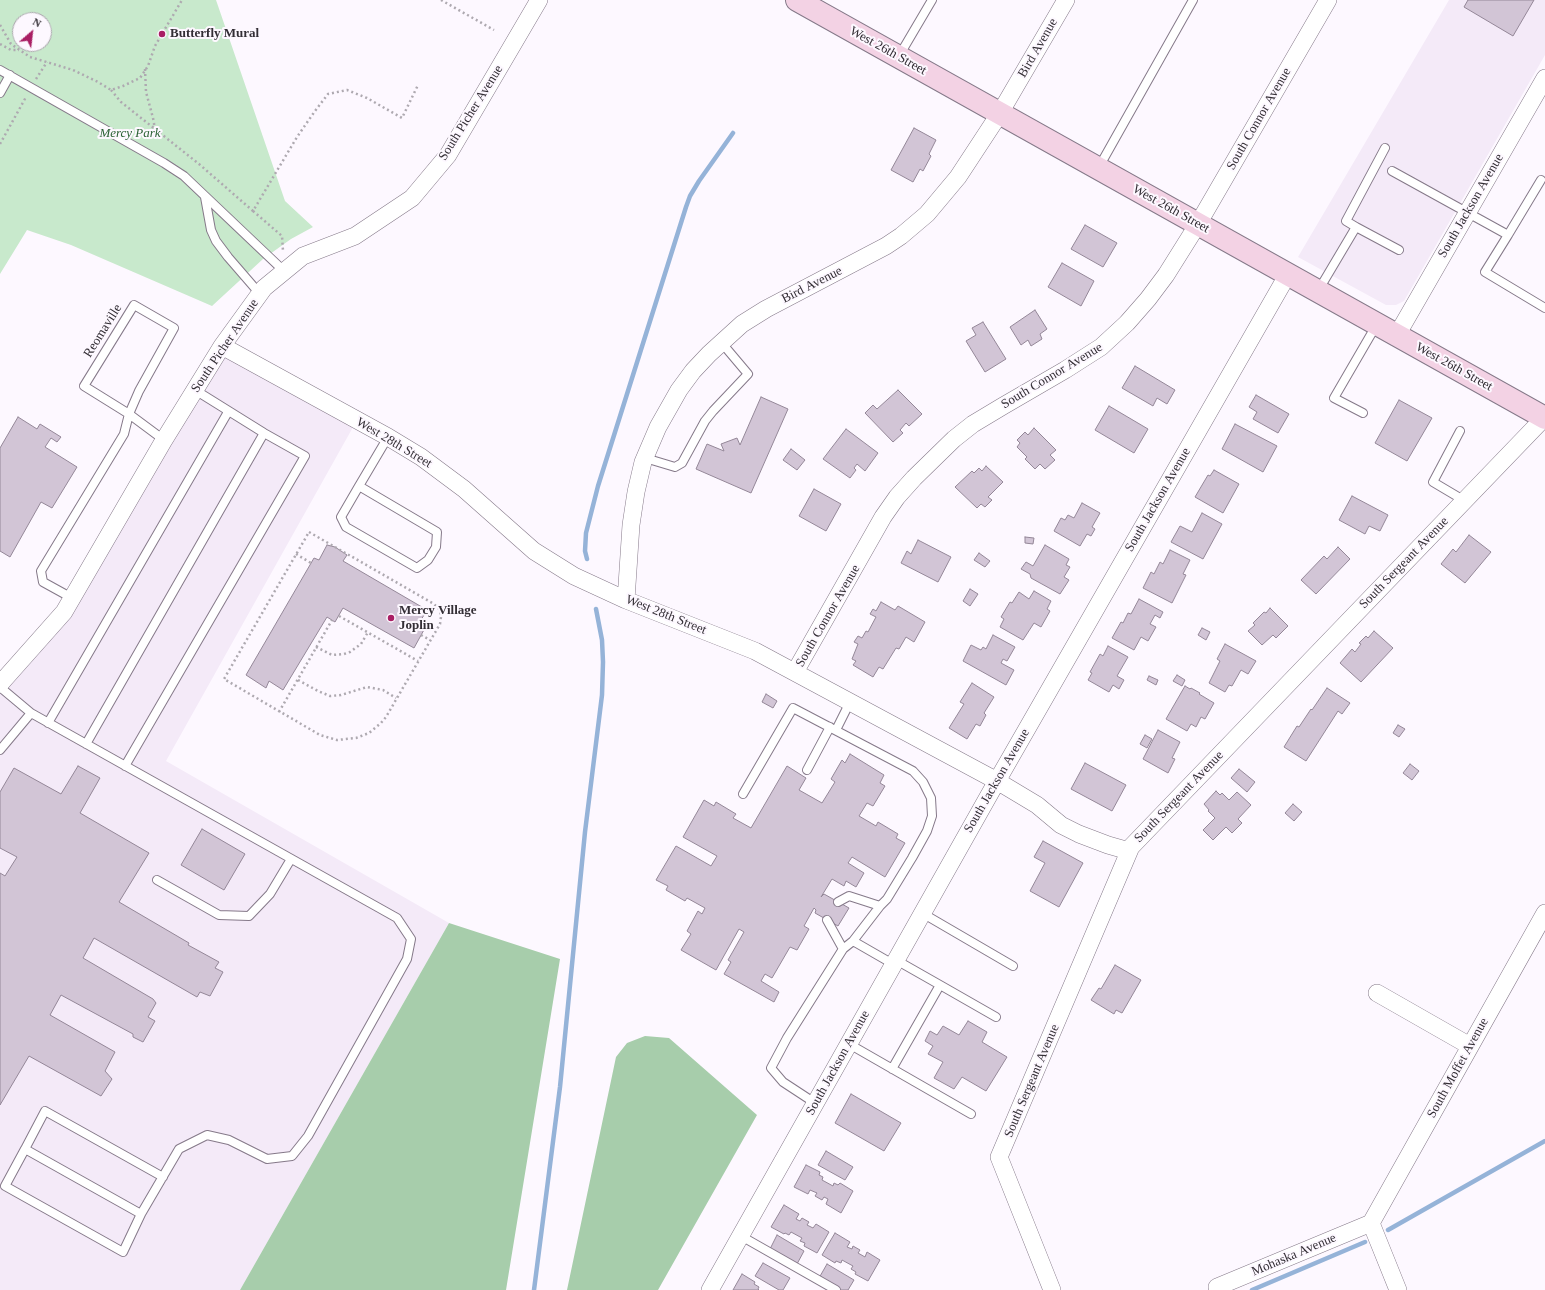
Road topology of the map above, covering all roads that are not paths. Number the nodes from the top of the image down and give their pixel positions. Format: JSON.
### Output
{"nodes":[{"id":1,"x":539,"y":0,"type":"edge"},
{"id":2,"x":932,"y":0,"type":"edge"},
{"id":3,"x":1066,"y":0,"type":"edge"},
{"id":4,"x":1193,"y":0,"type":"edge"},
{"id":5,"x":1328,"y":0,"type":"edge"},
{"id":6,"x":800,"y":1,"type":"edge"},
{"id":7,"x":898,"y":57,"type":"junction"},
{"id":8,"x":0,"y":70,"type":"edge"},
{"id":9,"x":10,"y":75,"type":"junction"},
{"id":10,"x":1543,"y":85,"type":"edge"},
{"id":11,"x":0,"y":93,"type":"edge"},
{"id":12,"x":1000,"y":114,"type":"junction"},
{"id":13,"x":1385,"y":148,"type":"dead end"},
{"id":14,"x":1098,"y":168,"type":"junction"},
{"id":15,"x":1392,"y":171,"type":"dead end"},
{"id":16,"x":1541,"y":180,"type":"dead end"},
{"id":17,"x":205,"y":197,"type":"junction"},
{"id":18,"x":1468,"y":213,"type":"junction"},
{"id":19,"x":1198,"y":224,"type":"junction"},
{"id":20,"x":1356,"y":227,"type":"junction"},
{"id":21,"x":1508,"y":235,"type":"junction"},
{"id":22,"x":1399,"y":250,"type":"dead end"},
{"id":23,"x":284,"y":271,"type":"junction"},
{"id":24,"x":1288,"y":274,"type":"junction"},
{"id":25,"x":1318,"y":291,"type":"junction"},
{"id":26,"x":260,"y":294,"type":"junction"},
{"id":27,"x":1545,"y":308,"type":"edge"},
{"id":28,"x":1377,"y":324,"type":"junction"},
{"id":29,"x":1397,"y":335,"type":"junction"},
{"id":30,"x":721,"y":342,"type":"junction"},
{"id":31,"x":222,"y":346,"type":"junction"},
{"id":32,"x":195,"y":390,"type":"junction"},
{"id":33,"x":228,"y":412,"type":"junction"},
{"id":34,"x":1363,"y":413,"type":"dead end"},
{"id":35,"x":129,"y":414,"type":"junction"},
{"id":36,"x":1545,"y":418,"type":"edge"},
{"id":37,"x":1460,"y":431,"type":"dead end"},
{"id":38,"x":264,"y":433,"type":"junction"},
{"id":39,"x":388,"y":437,"type":"junction"},
{"id":40,"x":164,"y":440,"type":"junction"},
{"id":41,"x":645,"y":458,"type":"junction"},
{"id":42,"x":359,"y":486,"type":"junction"},
{"id":43,"x":1465,"y":501,"type":"junction"},
{"id":44,"x":72,"y":598,"type":"junction"},
{"id":45,"x":626,"y":600,"type":"junction"},
{"id":46,"x":795,"y":672,"type":"junction"},
{"id":47,"x":0,"y":684,"type":"edge"},
{"id":48,"x":0,"y":687,"type":"edge"},
{"id":49,"x":850,"y":702,"type":"junction"},
{"id":50,"x":31,"y":714,"type":"junction"},
{"id":51,"x":48,"y":723,"type":"junction"},
{"id":52,"x":833,"y":728,"type":"junction"},
{"id":53,"x":86,"y":744,"type":"junction"},
{"id":54,"x":0,"y":750,"type":"edge"},
{"id":55,"x":125,"y":766,"type":"junction"},
{"id":56,"x":807,"y":770,"type":"dead end"},
{"id":57,"x":997,"y":781,"type":"junction"},
{"id":58,"x":743,"y":794,"type":"dead end"},
{"id":59,"x":1129,"y":851,"type":"junction"},
{"id":60,"x":291,"y":859,"type":"junction"},
{"id":61,"x":157,"y":880,"type":"dead end"},
{"id":62,"x":838,"y":902,"type":"dead end"},
{"id":63,"x":880,"y":906,"type":"junction"},
{"id":64,"x":922,"y":913,"type":"junction"},
{"id":65,"x":1545,"y":913,"type":"edge"},
{"id":66,"x":827,"y":920,"type":"dead end"},
{"id":67,"x":853,"y":941,"type":"junction"},
{"id":68,"x":843,"y":949,"type":"junction"},
{"id":69,"x":894,"y":962,"type":"junction"},
{"id":70,"x":1013,"y":966,"type":"dead end"},
{"id":71,"x":940,"y":985,"type":"junction"},
{"id":72,"x":1377,"y":993,"type":"dead end"},
{"id":73,"x":996,"y":1017,"type":"dead end"},
{"id":74,"x":849,"y":1044,"type":"junction"},
{"id":75,"x":1470,"y":1046,"type":"junction"},
{"id":76,"x":892,"y":1069,"type":"junction"},
{"id":77,"x":816,"y":1103,"type":"junction"},
{"id":78,"x":971,"y":1114,"type":"dead end"},
{"id":79,"x":25,"y":1149,"type":"junction"},
{"id":80,"x":163,"y":1177,"type":"junction"},
{"id":81,"x":141,"y":1214,"type":"junction"},
{"id":82,"x":1371,"y":1223,"type":"junction"},
{"id":83,"x":741,"y":1236,"type":"junction"},
{"id":84,"x":1217,"y":1287,"type":"dead end"},
{"id":85,"x":710,"y":1290,"type":"edge"},
{"id":86,"x":836,"y":1290,"type":"edge"},
{"id":87,"x":1052,"y":1290,"type":"edge"},
{"id":88,"x":1398,"y":1290,"type":"edge"}],
"edges":[{"from":1,"to":23,"type":"street","name":"South Picher Avenue"},
{"from":2,"to":7,"type":"lane"},
{"from":3,"to":12,"type":"street","name":"Bird Avenue"},
{"from":4,"to":14,"type":"lane"},
{"from":5,"to":19,"type":"street","name":"South Connor Avenue"},
{"from":6,"to":7,"type":"main road","name":"West 26th Street"},
{"from":7,"to":12,"type":"main road","name":"West 26th Street"},
{"from":8,"to":9,"type":"lane"},
{"from":9,"to":11,"type":"lane"},
{"from":9,"to":17,"type":"lane"},
{"from":10,"to":18,"type":"street","name":"South Jackson Avenue"},
{"from":12,"to":14,"type":"main road","name":"West 26th Street"},
{"from":12,"to":30,"type":"street","name":"Bird Avenue"},
{"from":13,"to":20,"type":"lane"},
{"from":14,"to":19,"type":"main road","name":"West 26th Street"},
{"from":15,"to":18,"type":"lane"},
{"from":16,"to":21,"type":"lane"},
{"from":17,"to":23,"type":"lane"},
{"from":17,"to":26,"type":"lane"},
{"from":18,"to":21,"type":"lane"},
{"from":18,"to":29,"type":"street","name":"South Jackson Avenue"},
{"from":19,"to":24,"type":"main road","name":"West 26th Street"},
{"from":19,"to":46,"type":"street","name":"South Connor Avenue"},
{"from":20,"to":22,"type":"lane"},
{"from":20,"to":25,"type":"lane"},
{"from":21,"to":27,"type":"lane"},
{"from":23,"to":26,"type":"street","name":"South Picher Avenue"},
{"from":24,"to":25,"type":"main road","name":"West 26th Street"},
{"from":24,"to":57,"type":"street","name":"South Jackson Avenue"},
{"from":25,"to":28,"type":"main road","name":"West 26th Street"},
{"from":26,"to":31,"type":"street","name":"South Picher Avenue"},
{"from":28,"to":29,"type":"main road","name":"West 26th Street"},
{"from":28,"to":34,"type":"lane"},
{"from":29,"to":36,"type":"main road","name":"West 26th Street"},
{"from":30,"to":41,"type":"street","name":"Bird Avenue"},
{"from":30,"to":41,"type":"lane"},
{"from":31,"to":32,"type":"street","name":"South Picher Avenue"},
{"from":31,"to":39,"type":"street","name":"West 28th Street"},
{"from":32,"to":33,"type":"lane"},
{"from":32,"to":40,"type":"street","name":"South Picher Avenue"},
{"from":33,"to":38,"type":"lane"},
{"from":33,"to":51,"type":"lane"},
{"from":35,"to":35,"type":"lane","name":"Reomaville"},
{"from":35,"to":40,"type":"lane","name":"Reomaville"},
{"from":35,"to":44,"type":"lane","name":"Reomaville"},
{"from":36,"to":43,"type":"street","name":"South Sergeant Avenue"},
{"from":37,"to":43,"type":"lane"},
{"from":38,"to":53,"type":"lane"},
{"from":38,"to":55,"type":"lane"},
{"from":39,"to":42,"type":"lane"},
{"from":39,"to":45,"type":"street","name":"West 28th Street"},
{"from":40,"to":44,"type":"street","name":"South Picher Avenue"},
{"from":41,"to":45,"type":"street","name":"Bird Avenue"},
{"from":42,"to":42,"type":"lane"},
{"from":43,"to":59,"type":"street","name":"South Sergeant Avenue"},
{"from":44,"to":47,"type":"street","name":"South Picher Avenue"},
{"from":45,"to":46,"type":"street","name":"West 28th Street"},
{"from":46,"to":49,"type":"street","name":"West 28th Street"},
{"from":48,"to":50,"type":"lane"},
{"from":49,"to":52,"type":"lane"},
{"from":49,"to":57,"type":"street","name":"West 28th Street"},
{"from":50,"to":51,"type":"lane"},
{"from":50,"to":54,"type":"lane"},
{"from":51,"to":53,"type":"lane"},
{"from":52,"to":56,"type":"lane"},
{"from":52,"to":58,"type":"lane"},
{"from":52,"to":63,"type":"lane"},
{"from":53,"to":55,"type":"lane"},
{"from":55,"to":60,"type":"lane"},
{"from":57,"to":59,"type":"street","name":"West 28th Street"},
{"from":57,"to":64,"type":"street","name":"South Jackson Avenue"},
{"from":59,"to":87,"type":"street","name":"South Sergeant Avenue"},
{"from":60,"to":61,"type":"lane"},
{"from":60,"to":80,"type":"lane"},
{"from":62,"to":63,"type":"lane"},
{"from":63,"to":67,"type":"lane"},
{"from":64,"to":69,"type":"street","name":"South Jackson Avenue"},
{"from":64,"to":70,"type":"lane"},
{"from":65,"to":75,"type":"street","name":"South Moffet Avenue"},
{"from":66,"to":68,"type":"lane"},
{"from":67,"to":68,"type":"lane"},
{"from":67,"to":69,"type":"lane"},
{"from":68,"to":77,"type":"lane"},
{"from":69,"to":71,"type":"lane"},
{"from":69,"to":74,"type":"street","name":"South Jackson Avenue"},
{"from":71,"to":73,"type":"lane"},
{"from":71,"to":76,"type":"lane"},
{"from":72,"to":75,"type":"street"},
{"from":74,"to":76,"type":"lane"},
{"from":74,"to":77,"type":"street","name":"South Jackson Avenue"},
{"from":75,"to":82,"type":"street","name":"South Moffet Avenue"},
{"from":76,"to":78,"type":"lane"},
{"from":77,"to":83,"type":"street","name":"South Jackson Avenue"},
{"from":79,"to":80,"type":"lane"},
{"from":79,"to":81,"type":"lane"},
{"from":79,"to":81,"type":"lane"},
{"from":80,"to":81,"type":"lane"},
{"from":82,"to":84,"type":"street","name":"Mohaska Avenue"},
{"from":82,"to":88,"type":"street"},
{"from":83,"to":85,"type":"street","name":"South Jackson Avenue"},
{"from":83,"to":86,"type":"lane"}]}
